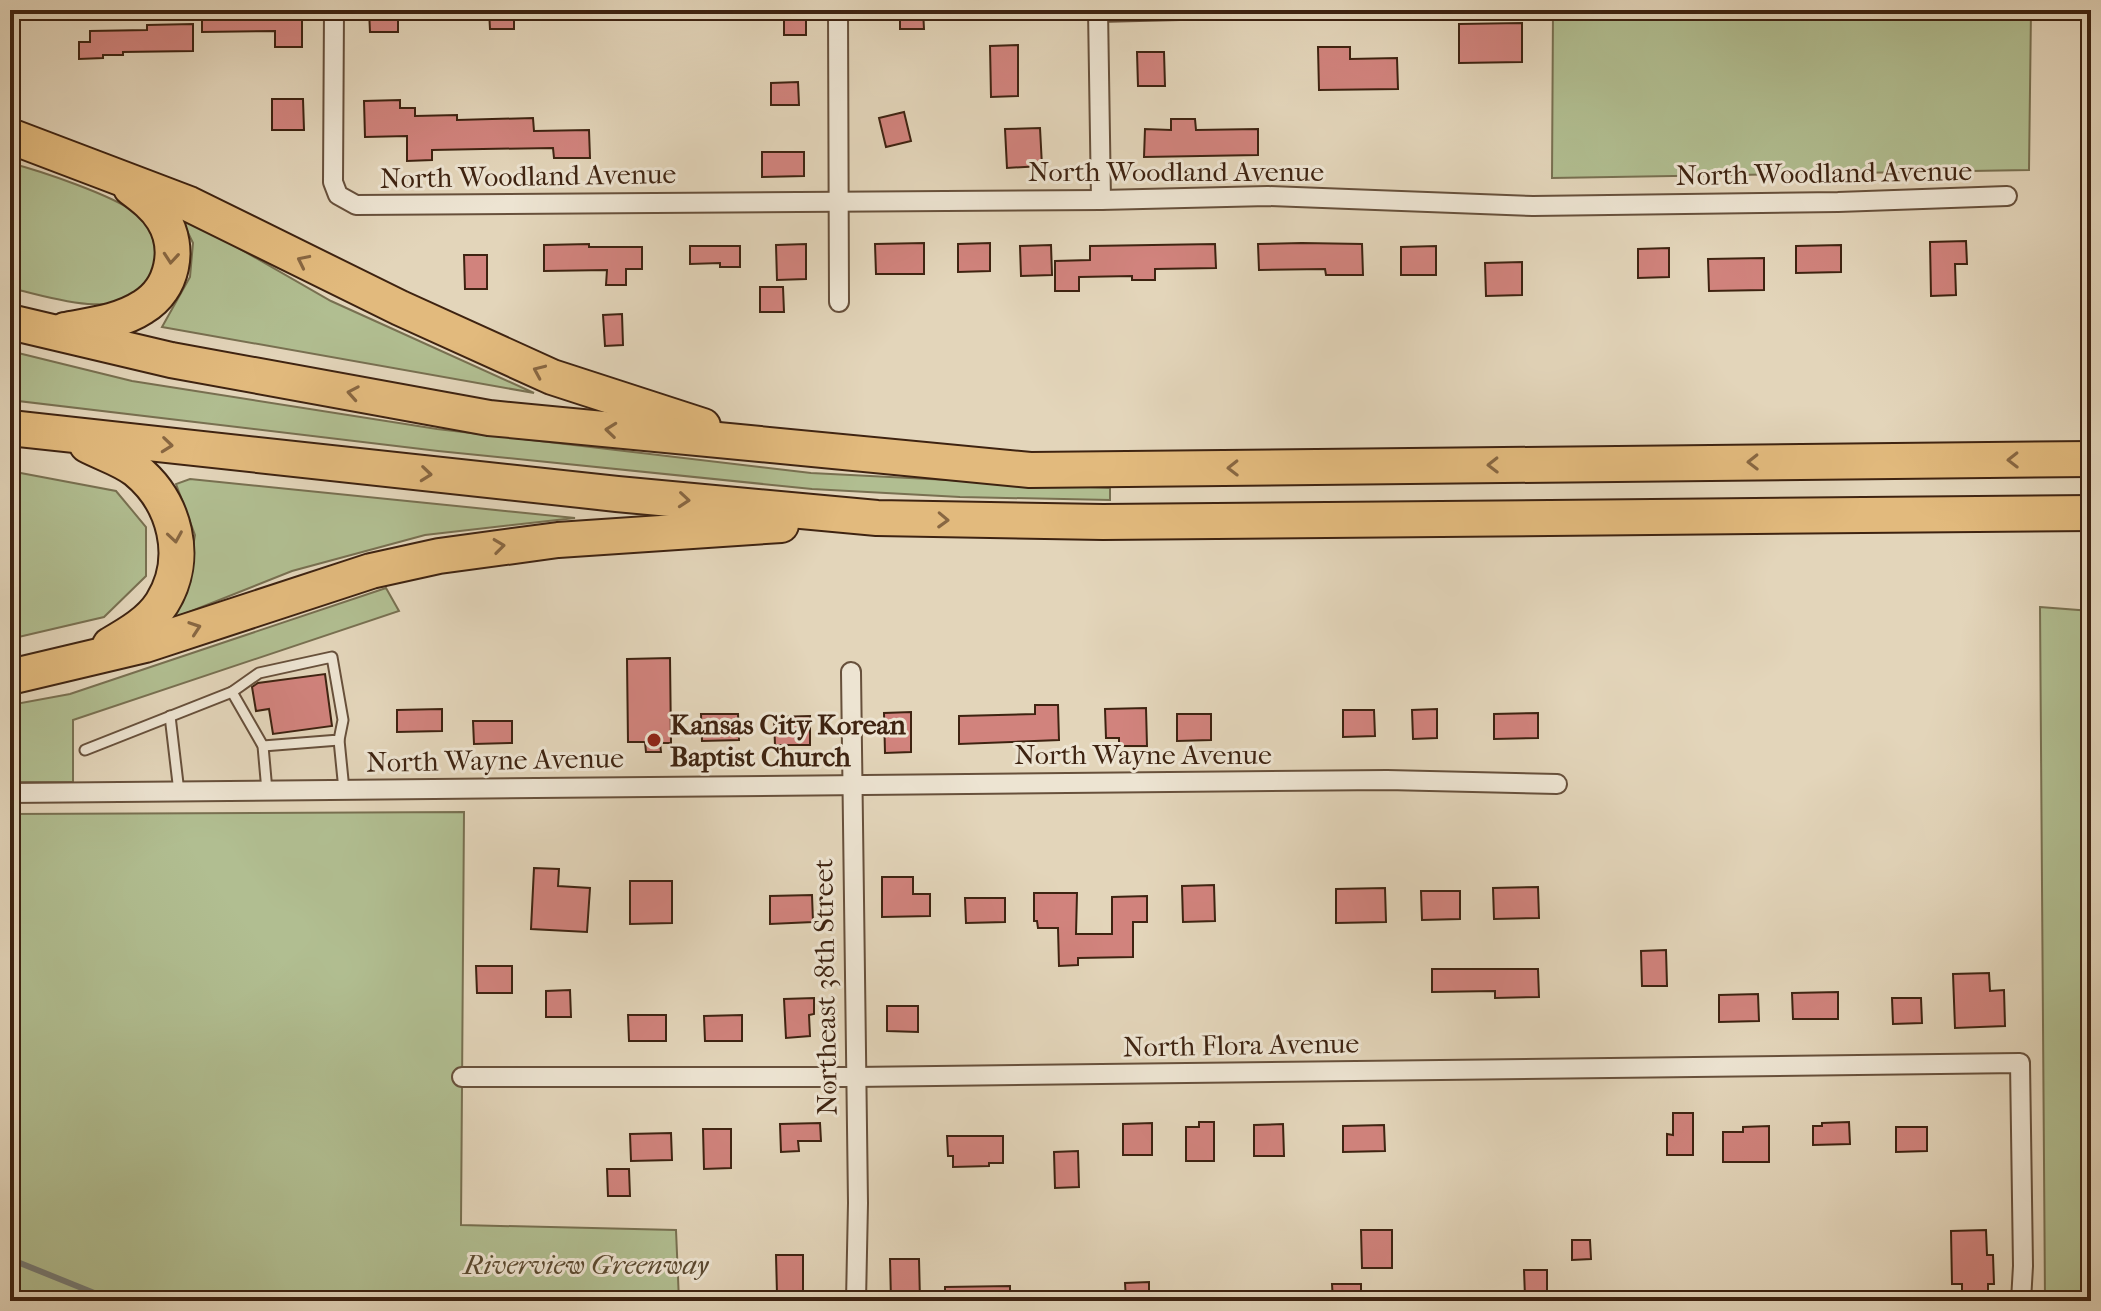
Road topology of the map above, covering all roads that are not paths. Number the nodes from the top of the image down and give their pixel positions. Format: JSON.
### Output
{"nodes":[{"id":1,"x":334,"y":10,"type":"edge"},
{"id":2,"x":838,"y":10,"type":"edge"},
{"id":3,"x":1180,"y":10,"type":"edge"},
{"id":4,"x":1098,"y":11,"type":"edge"},
{"id":5,"x":10,"y":136,"type":"edge"},
{"id":6,"x":115,"y":176,"type":"junction"},
{"id":7,"x":2007,"y":196,"type":"dead end"},
{"id":8,"x":838,"y":200,"type":"junction"},
{"id":9,"x":1101,"y":200,"type":"junction"},
{"id":10,"x":839,"y":302,"type":"dead end"},
{"id":11,"x":10,"y":322,"type":"edge"},
{"id":12,"x":52,"y":332,"type":"junction"},
{"id":13,"x":10,"y":428,"type":"edge"},
{"id":14,"x":62,"y":434,"type":"junction"},
{"id":15,"x":744,"y":444,"type":"junction"},
{"id":16,"x":2091,"y":459,"type":"edge"},
{"id":17,"x":2091,"y":513,"type":"edge"},
{"id":18,"x":877,"y":518,"type":"junction"},
{"id":19,"x":93,"y":656,"type":"junction"},
{"id":20,"x":851,"y":672,"type":"dead end"},
{"id":21,"x":10,"y":677,"type":"edge"},
{"id":22,"x":232,"y":692,"type":"junction"},
{"id":23,"x":170,"y":716,"type":"junction"},
{"id":24,"x":339,"y":740,"type":"junction"},
{"id":25,"x":263,"y":746,"type":"junction"},
{"id":26,"x":85,"y":750,"type":"dead end"},
{"id":27,"x":1557,"y":784,"type":"dead end"},
{"id":28,"x":851,"y":785,"type":"junction"},
{"id":29,"x":344,"y":790,"type":"junction"},
{"id":30,"x":267,"y":791,"type":"junction"},
{"id":31,"x":179,"y":792,"type":"junction"},
{"id":32,"x":10,"y":793,"type":"edge"},
{"id":33,"x":462,"y":1077,"type":"dead end"},
{"id":34,"x":854,"y":1077,"type":"junction"},
{"id":35,"x":856,"y":1301,"type":"edge"},
{"id":36,"x":2021,"y":1301,"type":"edge"}],
"edges":[{"from":1,"to":8,"type":"street","name":"North Woodland Avenue"},
{"from":2,"to":8,"type":"street"},
{"from":3,"to":4,"type":"street"},
{"from":4,"to":9,"type":"street"},
{"from":5,"to":6,"type":"highway"},
{"from":6,"to":12,"type":"highway","one_way":true},
{"from":15,"to":6,"type":"highway","one_way":true},
{"from":7,"to":9,"type":"street","name":"North Woodland Avenue"},
{"from":8,"to":9,"type":"street","name":"North Woodland Avenue"},
{"from":8,"to":10,"type":"street"},
{"from":11,"to":12,"type":"highway"},
{"from":15,"to":12,"type":"highway","one_way":true},
{"from":13,"to":14,"type":"highway"},
{"from":14,"to":18,"type":"highway","one_way":true},
{"from":14,"to":19,"type":"highway","one_way":true},
{"from":16,"to":15,"type":"highway","one_way":true},
{"from":18,"to":17,"type":"highway","one_way":true},
{"from":19,"to":18,"type":"highway","one_way":true},
{"from":19,"to":21,"type":"highway"},
{"from":20,"to":28,"type":"street","name":"Northeast 38th Street"},
{"from":22,"to":23,"type":"lane"},
{"from":22,"to":24,"type":"lane"},
{"from":22,"to":25,"type":"lane"},
{"from":23,"to":26,"type":"lane"},
{"from":23,"to":31,"type":"lane"},
{"from":24,"to":25,"type":"lane"},
{"from":24,"to":29,"type":"lane"},
{"from":25,"to":30,"type":"lane"},
{"from":27,"to":28,"type":"street","name":"North Wayne Avenue"},
{"from":28,"to":29,"type":"street","name":"North Wayne Avenue"},
{"from":28,"to":34,"type":"street","name":"Northeast 38th Street"},
{"from":29,"to":30,"type":"street","name":"North Wayne Avenue"},
{"from":30,"to":31,"type":"street","name":"North Wayne Avenue"},
{"from":31,"to":32,"type":"street","name":"North Wayne Avenue"},
{"from":33,"to":34,"type":"street","name":"North Flora Avenue"},
{"from":34,"to":35,"type":"street","name":"Northeast 38th Street"},
{"from":34,"to":36,"type":"street","name":"North Flora Avenue"}]}
